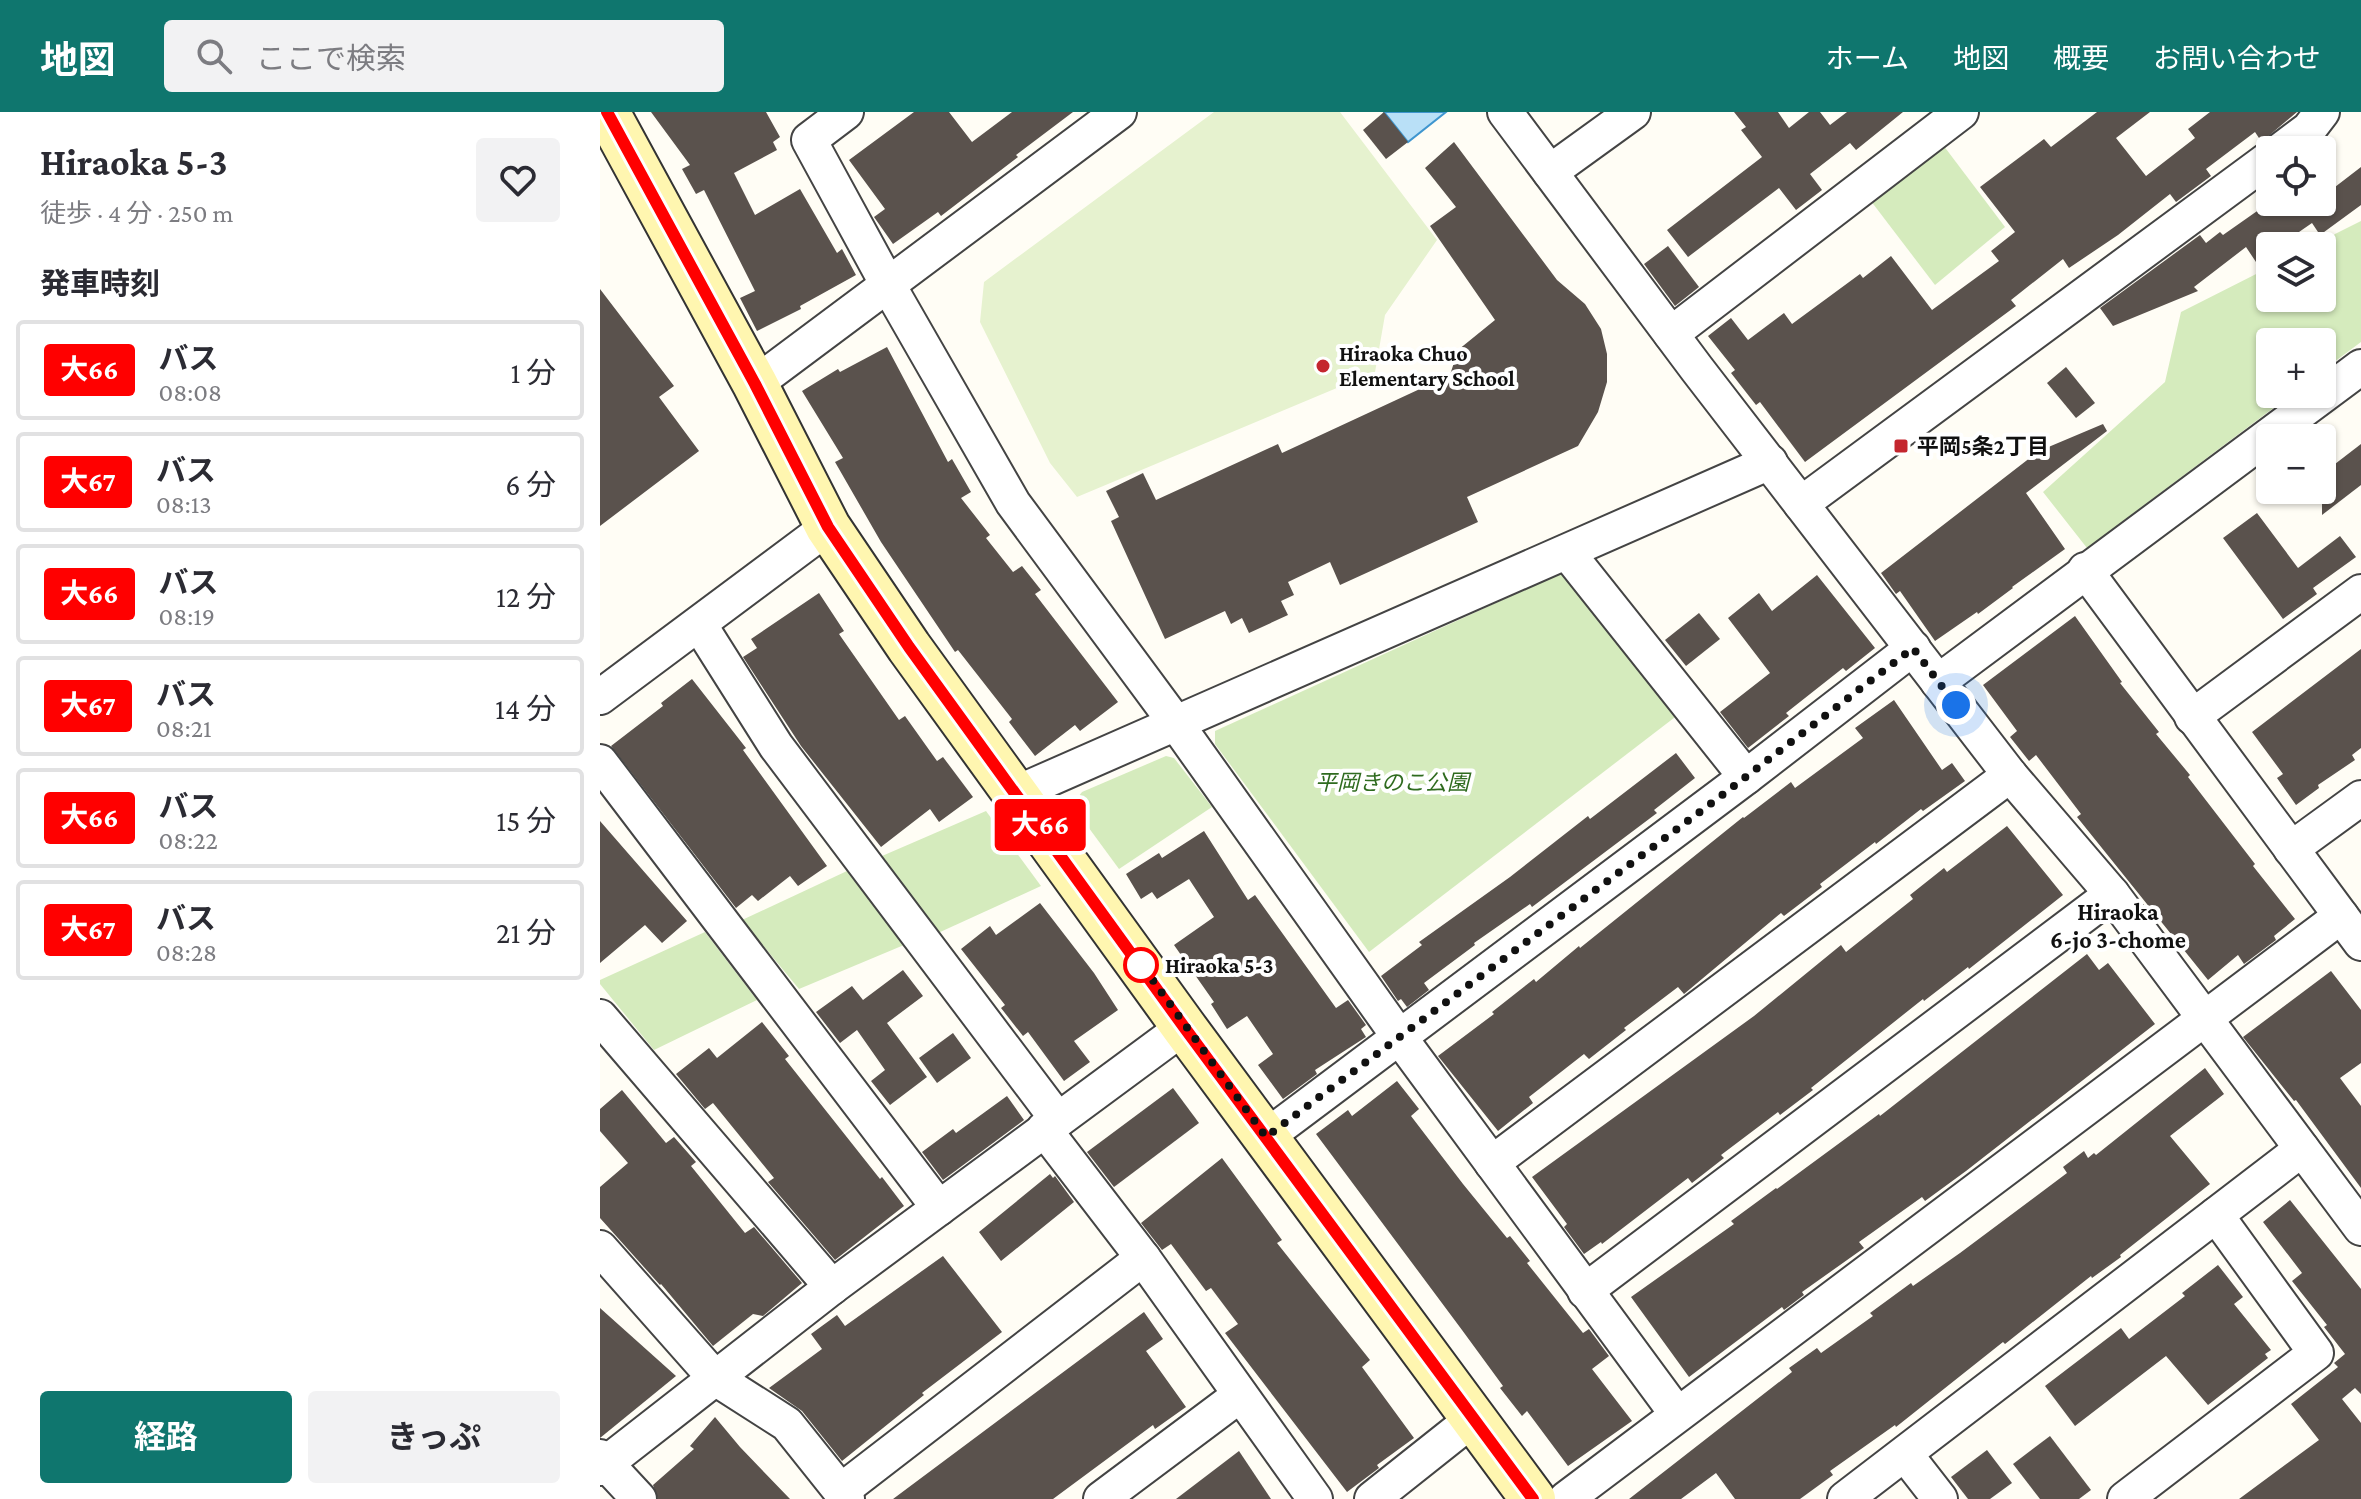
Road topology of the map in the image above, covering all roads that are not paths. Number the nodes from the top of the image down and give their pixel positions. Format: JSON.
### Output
{"nodes":[{"id":1,"x":607,"y":112,"type":"edge"},
{"id":2,"x":846,"y":112,"type":"edge"},
{"id":3,"x":1119,"y":112,"type":"edge"},
{"id":4,"x":1505,"y":112,"type":"edge"},
{"id":5,"x":1633,"y":112,"type":"edge"},
{"id":6,"x":1961,"y":112,"type":"edge"},
{"id":7,"x":2322,"y":112,"type":"edge"},
{"id":8,"x":2300,"y":136,"type":"edge"},
{"id":9,"x":2256,"y":168,"type":"edge"},
{"id":10,"x":1550,"y":172,"type":"junction"},
{"id":11,"x":888,"y":285,"type":"junction"},
{"id":12,"x":1671,"y":334,"type":"junction"},
{"id":13,"x":2361,"y":367,"type":"edge"},
{"id":14,"x":755,"y":384,"type":"junction"},
{"id":15,"x":1770,"y":462,"type":"junction"},
{"id":16,"x":1801,"y":504,"type":"junction"},
{"id":17,"x":828,"y":527,"type":"junction"},
{"id":18,"x":1567,"y":552,"type":"junction"},
{"id":19,"x":2085,"y":570,"type":"junction"},
{"id":20,"x":2361,"y":592,"type":"edge"},
{"id":21,"x":699,"y":624,"type":"junction"},
{"id":22,"x":1913,"y":648,"type":"junction"},
{"id":23,"x":1938,"y":682,"type":"junction"},
{"id":24,"x":600,"y":697,"type":"edge"},
{"id":25,"x":2192,"y":717,"type":"junction"},
{"id":26,"x":1175,"y":722,"type":"junction"},
{"id":27,"x":600,"y":762,"type":"edge"},
{"id":28,"x":2010,"y":775,"type":"junction"},
{"id":29,"x":1746,"y":777,"type":"junction"},
{"id":30,"x":1017,"y":793,"type":"junction"},
{"id":31,"x":2361,"y":798,"type":"edge"},
{"id":32,"x":2291,"y":849,"type":"junction"},
{"id":33,"x":2112,"y":894,"type":"junction"},
{"id":34,"x":2351,"y":929,"type":"edge"},
{"id":35,"x":600,"y":1017,"type":"edge"},
{"id":36,"x":2208,"y":1019,"type":"junction"},
{"id":37,"x":1184,"y":1027,"type":"junction"},
{"id":38,"x":1400,"y":1038,"type":"junction"},
{"id":39,"x":1051,"y":1125,"type":"junction"},
{"id":40,"x":1266,"y":1137,"type":"junction"},
{"id":41,"x":2302,"y":1149,"type":"junction"},
{"id":42,"x":1492,"y":1163,"type":"junction"},
{"id":43,"x":939,"y":1208,"type":"junction"},
{"id":44,"x":2216,"y":1215,"type":"junction"},
{"id":45,"x":2361,"y":1228,"type":"edge"},
{"id":46,"x":600,"y":1248,"type":"edge"},
{"id":47,"x":1143,"y":1258,"type":"junction"},
{"id":48,"x":832,"y":1287,"type":"junction"},
{"id":49,"x":1585,"y":1291,"type":"junction"},
{"id":50,"x":715,"y":1378,"type":"junction"},
{"id":51,"x":1240,"y":1395,"type":"junction"},
{"id":52,"x":1677,"y":1414,"type":"junction"},
{"id":53,"x":1474,"y":1418,"type":"junction"},
{"id":54,"x":1905,"y":1454,"type":"junction"},
{"id":55,"x":602,"y":1463,"type":"edge"},
{"id":56,"x":844,"y":1495,"type":"edge"},
{"id":57,"x":639,"y":1499,"type":"edge"},
{"id":58,"x":1101,"y":1499,"type":"edge"},
{"id":59,"x":1315,"y":1499,"type":"edge"},
{"id":60,"x":1372,"y":1499,"type":"edge"},
{"id":61,"x":1533,"y":1499,"type":"edge"},
{"id":62,"x":1566,"y":1499,"type":"edge"},
{"id":63,"x":1845,"y":1499,"type":"edge"},
{"id":64,"x":1940,"y":1499,"type":"edge"},
{"id":65,"x":2125,"y":1499,"type":"edge"}],
"edges":[{"from":1,"to":14,"type":"street"},
{"from":2,"to":11,"type":"street"},
{"from":3,"to":11,"type":"street"},
{"from":4,"to":10,"type":"street"},
{"from":5,"to":10,"type":"street"},
{"from":6,"to":12,"type":"street"},
{"from":7,"to":8,"type":"street"},
{"from":9,"to":16,"type":"street"},
{"from":10,"to":12,"type":"street"},
{"from":11,"to":14,"type":"street"},
{"from":11,"to":26,"type":"street"},
{"from":12,"to":15,"type":"street"},
{"from":13,"to":19,"type":"street"},
{"from":14,"to":17,"type":"street"},
{"from":15,"to":16,"type":"street"},
{"from":15,"to":18,"type":"street"},
{"from":16,"to":22,"type":"street"},
{"from":17,"to":21,"type":"street"},
{"from":17,"to":30,"type":"street"},
{"from":18,"to":26,"type":"street"},
{"from":18,"to":29,"type":"street"},
{"from":19,"to":23,"type":"street"},
{"from":19,"to":25,"type":"street"},
{"from":20,"to":25,"type":"street"},
{"from":21,"to":24,"type":"street"},
{"from":21,"to":39,"type":"street"},
{"from":22,"to":23,"type":"street"},
{"from":22,"to":29,"type":"street"},
{"from":23,"to":28,"type":"street"},
{"from":25,"to":32,"type":"street"},
{"from":26,"to":30,"type":"street"},
{"from":26,"to":38,"type":"street"},
{"from":27,"to":43,"type":"street"},
{"from":28,"to":33,"type":"street"},
{"from":28,"to":42,"type":"street"},
{"from":29,"to":38,"type":"street"},
{"from":30,"to":37,"type":"street"},
{"from":31,"to":32,"type":"street"},
{"from":32,"to":34,"type":"street"},
{"from":33,"to":36,"type":"street"},
{"from":33,"to":49,"type":"street"},
{"from":34,"to":36,"type":"street"},
{"from":35,"to":48,"type":"street"},
{"from":36,"to":41,"type":"street"},
{"from":36,"to":52,"type":"street"},
{"from":37,"to":39,"type":"street"},
{"from":37,"to":40,"type":"street"},
{"from":38,"to":40,"type":"street"},
{"from":38,"to":42,"type":"street"},
{"from":39,"to":43,"type":"street"},
{"from":39,"to":47,"type":"street"},
{"from":40,"to":53,"type":"street"},
{"from":41,"to":44,"type":"street"},
{"from":41,"to":45,"type":"street"},
{"from":42,"to":49,"type":"street"},
{"from":43,"to":48,"type":"street"},
{"from":44,"to":54,"type":"street"},
{"from":44,"to":65,"type":"street"},
{"from":46,"to":50,"type":"street"},
{"from":47,"to":51,"type":"street"},
{"from":47,"to":56,"type":"street"},
{"from":48,"to":50,"type":"street"},
{"from":49,"to":52,"type":"street"},
{"from":50,"to":55,"type":"street"},
{"from":50,"to":56,"type":"street"},
{"from":51,"to":58,"type":"street"},
{"from":51,"to":59,"type":"street"},
{"from":52,"to":62,"type":"street"},
{"from":53,"to":60,"type":"street"},
{"from":53,"to":61,"type":"street"},
{"from":54,"to":63,"type":"street"},
{"from":54,"to":64,"type":"street"},
{"from":55,"to":57,"type":"street"}]}
